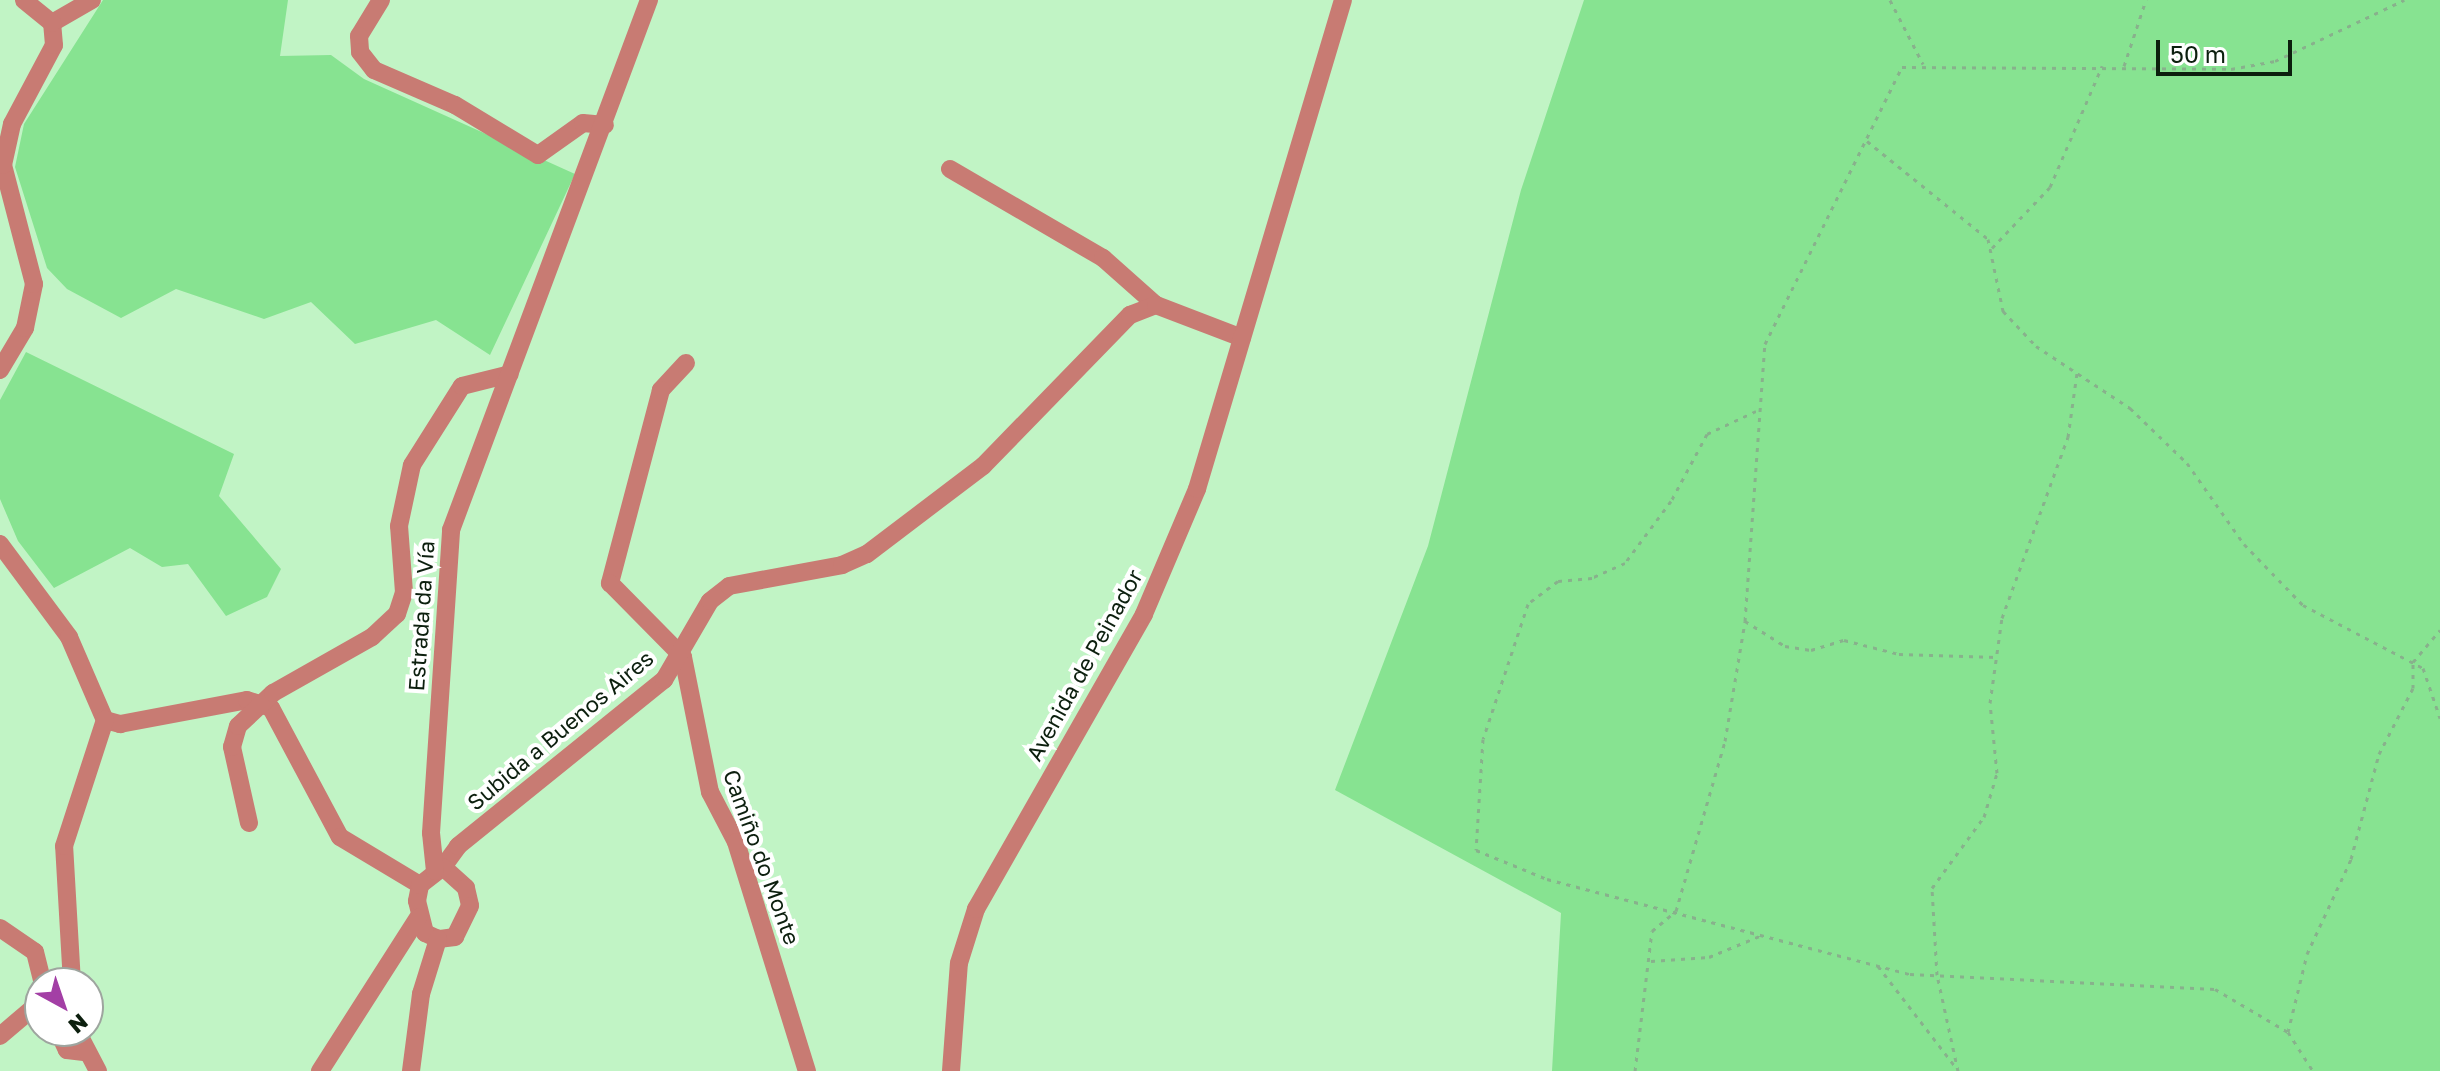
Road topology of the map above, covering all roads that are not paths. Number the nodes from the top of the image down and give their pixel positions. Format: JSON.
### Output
{"nodes":[{"id":1,"x":24,"y":0,"type":"edge"},
{"id":2,"x":92,"y":0,"type":"edge"},
{"id":3,"x":381,"y":0,"type":"edge"},
{"id":4,"x":649,"y":0,"type":"edge"},
{"id":5,"x":1343,"y":0,"type":"edge"},
{"id":6,"x":52,"y":23,"type":"junction"},
{"id":7,"x":605,"y":125,"type":"junction"},
{"id":8,"x":950,"y":169,"type":"dead end"},
{"id":9,"x":1156,"y":305,"type":"junction"},
{"id":10,"x":1242,"y":338,"type":"junction"},
{"id":11,"x":686,"y":363,"type":"dead end"},
{"id":12,"x":0,"y":370,"type":"edge"},
{"id":13,"x":510,"y":374,"type":"junction"},
{"id":14,"x":0,"y":544,"type":"edge"},
{"id":15,"x":683,"y":657,"type":"junction"},
{"id":16,"x":260,"y":704,"type":"junction"},
{"id":17,"x":105,"y":720,"type":"junction"},
{"id":18,"x":249,"y":823,"type":"dead end"},
{"id":19,"x":439,"y":869,"type":"junction"},
{"id":20,"x":420,"y":885,"type":"junction"},
{"id":21,"x":418,"y":918,"type":"junction"},
{"id":22,"x":0,"y":928,"type":"edge"},
{"id":23,"x":438,"y":939,"type":"junction"},
{"id":24,"x":39,"y":967,"type":"edge"},
{"id":25,"x":71,"y":967,"type":"edge"},
{"id":26,"x":24,"y":1016,"type":"edge"},
{"id":27,"x":0,"y":1036,"type":"edge"},
{"id":28,"x":66,"y":1047,"type":"edge"},
{"id":29,"x":82,"y":1047,"type":"edge"},
{"id":30,"x":84,"y":1052,"type":"junction"},
{"id":31,"x":98,"y":1071,"type":"edge"},
{"id":32,"x":320,"y":1071,"type":"edge"},
{"id":33,"x":411,"y":1071,"type":"edge"},
{"id":34,"x":807,"y":1071,"type":"edge"},
{"id":35,"x":951,"y":1071,"type":"edge"}],
"edges":[{"from":1,"to":6,"type":"street"},
{"from":2,"to":6,"type":"street"},
{"from":3,"to":7,"type":"street"},
{"from":4,"to":7,"type":"street","name":"Estrada da Vía"},
{"from":5,"to":10,"type":"street","name":"Avenida de Peinador"},
{"from":6,"to":12,"type":"street"},
{"from":7,"to":13,"type":"street","name":"Estrada da Vía"},
{"from":8,"to":9,"type":"street"},
{"from":9,"to":10,"type":"street"},
{"from":9,"to":15,"type":"street","name":"Subida a Buenos Aires"},
{"from":10,"to":35,"type":"street","name":"Avenida de Peinador"},
{"from":11,"to":15,"type":"street"},
{"from":13,"to":16,"type":"street","name":"Estrada da Vía"},
{"from":13,"to":19,"type":"street","name":"Estrada da Vía"},
{"from":14,"to":17,"type":"street"},
{"from":15,"to":19,"type":"street","name":"Subida a Buenos Aires"},
{"from":15,"to":34,"type":"street","name":"Camiño do Monte"},
{"from":16,"to":17,"type":"street"},
{"from":16,"to":18,"type":"street"},
{"from":16,"to":20,"type":"street"},
{"from":17,"to":25,"type":"street"},
{"from":19,"to":20,"type":"street"},
{"from":19,"to":23,"type":"street"},
{"from":20,"to":21,"type":"street"},
{"from":21,"to":23,"type":"street"},
{"from":21,"to":32,"type":"street"},
{"from":22,"to":24,"type":"street"},
{"from":23,"to":33,"type":"street"},
{"from":26,"to":27,"type":"street"},
{"from":28,"to":30,"type":"street"},
{"from":29,"to":30,"type":"street"},
{"from":30,"to":31,"type":"street"}]}
